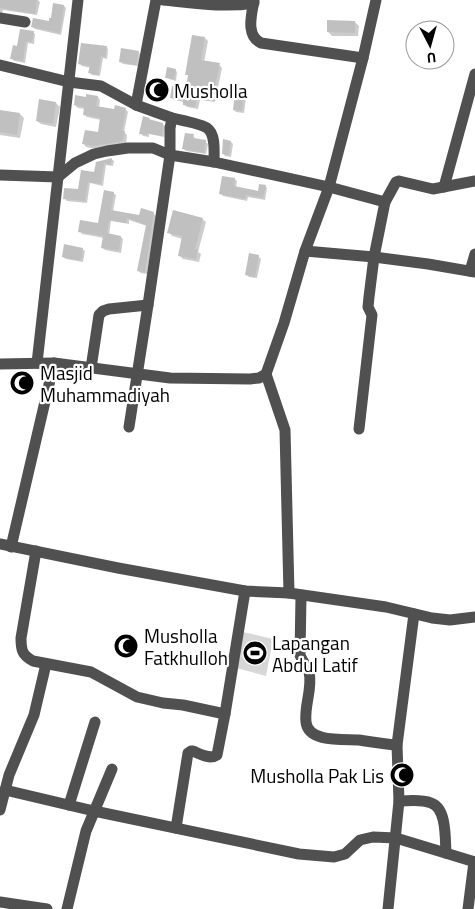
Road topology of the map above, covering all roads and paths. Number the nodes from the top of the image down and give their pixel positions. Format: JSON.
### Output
{"nodes":[{"id":1,"x":78,"y":0,"type":"edge"},
{"id":2,"x":156,"y":0,"type":"edge"},
{"id":3,"x":163,"y":0,"type":"edge"},
{"id":4,"x":376,"y":0,"type":"edge"},
{"id":5,"x":254,"y":2,"type":"edge"},
{"id":6,"x":0,"y":18,"type":"edge"},
{"id":7,"x":25,"y":22,"type":"dead end"},
{"id":8,"x":363,"y":58,"type":"junction"},
{"id":9,"x":0,"y":65,"type":"edge"},
{"id":10,"x":475,"y":74,"type":"edge"},
{"id":11,"x":69,"y":82,"type":"junction"},
{"id":12,"x":471,"y":102,"type":"edge"},
{"id":13,"x":136,"y":105,"type":"junction"},
{"id":14,"x":172,"y":118,"type":"junction"},
{"id":15,"x":170,"y":155,"type":"junction"},
{"id":16,"x":214,"y":162,"type":"junction"},
{"id":17,"x":0,"y":176,"type":"edge"},
{"id":18,"x":58,"y":177,"type":"junction"},
{"id":19,"x":474,"y":179,"type":"edge"},
{"id":20,"x":329,"y":187,"type":"junction"},
{"id":21,"x":444,"y":187,"type":"junction"},
{"id":22,"x":385,"y":202,"type":"junction"},
{"id":23,"x":305,"y":251,"type":"junction"},
{"id":24,"x":475,"y":254,"type":"edge"},
{"id":25,"x":374,"y":257,"type":"junction"},
{"id":26,"x":473,"y":271,"type":"edge"},
{"id":27,"x":148,"y":305,"type":"junction"},
{"id":28,"x":37,"y":363,"type":"junction"},
{"id":29,"x":54,"y":363,"type":"junction"},
{"id":30,"x":0,"y":364,"type":"edge"},
{"id":31,"x":91,"y":368,"type":"junction"},
{"id":32,"x":137,"y":374,"type":"junction"},
{"id":33,"x":266,"y":374,"type":"junction"},
{"id":34,"x":129,"y":427,"type":"dead end"},
{"id":35,"x":359,"y":429,"type":"dead end"},
{"id":36,"x":6,"y":546,"type":"edge"},
{"id":37,"x":36,"y":551,"type":"junction"},
{"id":38,"x":245,"y":591,"type":"junction"},
{"id":39,"x":289,"y":593,"type":"junction"},
{"id":40,"x":301,"y":596,"type":"junction"},
{"id":41,"x":414,"y":614,"type":"junction"},
{"id":42,"x":475,"y":617,"type":"edge"},
{"id":43,"x":46,"y":664,"type":"junction"},
{"id":44,"x":225,"y":714,"type":"junction"},
{"id":45,"x":95,"y":722,"type":"dead end"},
{"id":46,"x":397,"y":746,"type":"junction"},
{"id":47,"x":112,"y":769,"type":"dead end"},
{"id":48,"x":5,"y":773,"type":"edge"},
{"id":49,"x":5,"y":790,"type":"junction"},
{"id":50,"x":399,"y":801,"type":"junction"},
{"id":51,"x":69,"y":805,"type":"junction"},
{"id":52,"x":0,"y":810,"type":"edge"},
{"id":53,"x":94,"y":811,"type":"junction"},
{"id":54,"x":176,"y":828,"type":"junction"},
{"id":55,"x":396,"y":838,"type":"junction"},
{"id":56,"x":446,"y":853,"type":"junction"},
{"id":57,"x":474,"y":862,"type":"edge"},
{"id":58,"x":0,"y":902,"type":"edge"},
{"id":59,"x":46,"y":909,"type":"edge"},
{"id":60,"x":67,"y":909,"type":"edge"},
{"id":61,"x":388,"y":909,"type":"edge"},
{"id":62,"x":468,"y":909,"type":"edge"}],
"edges":[{"from":1,"to":11,"type":"street"},
{"from":2,"to":13,"type":"street"},
{"from":3,"to":5,"type":"street"},
{"from":4,"to":8,"type":"street"},
{"from":5,"to":8,"type":"street"},
{"from":6,"to":7,"type":"street"},
{"from":8,"to":20,"type":"street"},
{"from":9,"to":11,"type":"street"},
{"from":10,"to":12,"type":"street"},
{"from":11,"to":13,"type":"street"},
{"from":11,"to":18,"type":"street"},
{"from":12,"to":21,"type":"street"},
{"from":13,"to":14,"type":"street"},
{"from":14,"to":15,"type":"street"},
{"from":14,"to":16,"type":"street"},
{"from":15,"to":16,"type":"street"},
{"from":15,"to":18,"type":"street"},
{"from":15,"to":27,"type":"street"},
{"from":16,"to":20,"type":"street"},
{"from":17,"to":18,"type":"street"},
{"from":18,"to":28,"type":"street"},
{"from":19,"to":21,"type":"street"},
{"from":20,"to":22,"type":"street"},
{"from":20,"to":23,"type":"street"},
{"from":21,"to":22,"type":"street"},
{"from":22,"to":25,"type":"street"},
{"from":23,"to":25,"type":"street"},
{"from":23,"to":33,"type":"street"},
{"from":24,"to":26,"type":"street"},
{"from":25,"to":26,"type":"street"},
{"from":25,"to":35,"type":"street"},
{"from":27,"to":31,"type":"street"},
{"from":27,"to":32,"type":"street"},
{"from":28,"to":29,"type":"street"},
{"from":28,"to":30,"type":"street"},
{"from":29,"to":31,"type":"street"},
{"from":29,"to":36,"type":"street"},
{"from":31,"to":32,"type":"street"},
{"from":32,"to":33,"type":"street"},
{"from":32,"to":34,"type":"street"},
{"from":33,"to":39,"type":"street"},
{"from":36,"to":37,"type":"street"},
{"from":37,"to":38,"type":"street"},
{"from":37,"to":43,"type":"street"},
{"from":38,"to":39,"type":"street"},
{"from":38,"to":44,"type":"street"},
{"from":39,"to":40,"type":"street"},
{"from":40,"to":41,"type":"street"},
{"from":40,"to":46,"type":"street"},
{"from":41,"to":42,"type":"street"},
{"from":41,"to":46,"type":"street"},
{"from":43,"to":44,"type":"street"},
{"from":43,"to":48,"type":"street"},
{"from":44,"to":54,"type":"street"},
{"from":45,"to":51,"type":"street"},
{"from":46,"to":50,"type":"street"},
{"from":47,"to":53,"type":"street"},
{"from":48,"to":49,"type":"street"},
{"from":49,"to":51,"type":"street"},
{"from":49,"to":52,"type":"street"},
{"from":50,"to":55,"type":"street"},
{"from":50,"to":56,"type":"street"},
{"from":51,"to":53,"type":"street"},
{"from":53,"to":54,"type":"street"},
{"from":53,"to":60,"type":"street"},
{"from":54,"to":55,"type":"street"},
{"from":55,"to":56,"type":"street"},
{"from":55,"to":61,"type":"street"},
{"from":56,"to":57,"type":"street"},
{"from":57,"to":62,"type":"street"},
{"from":58,"to":59,"type":"street"}]}
